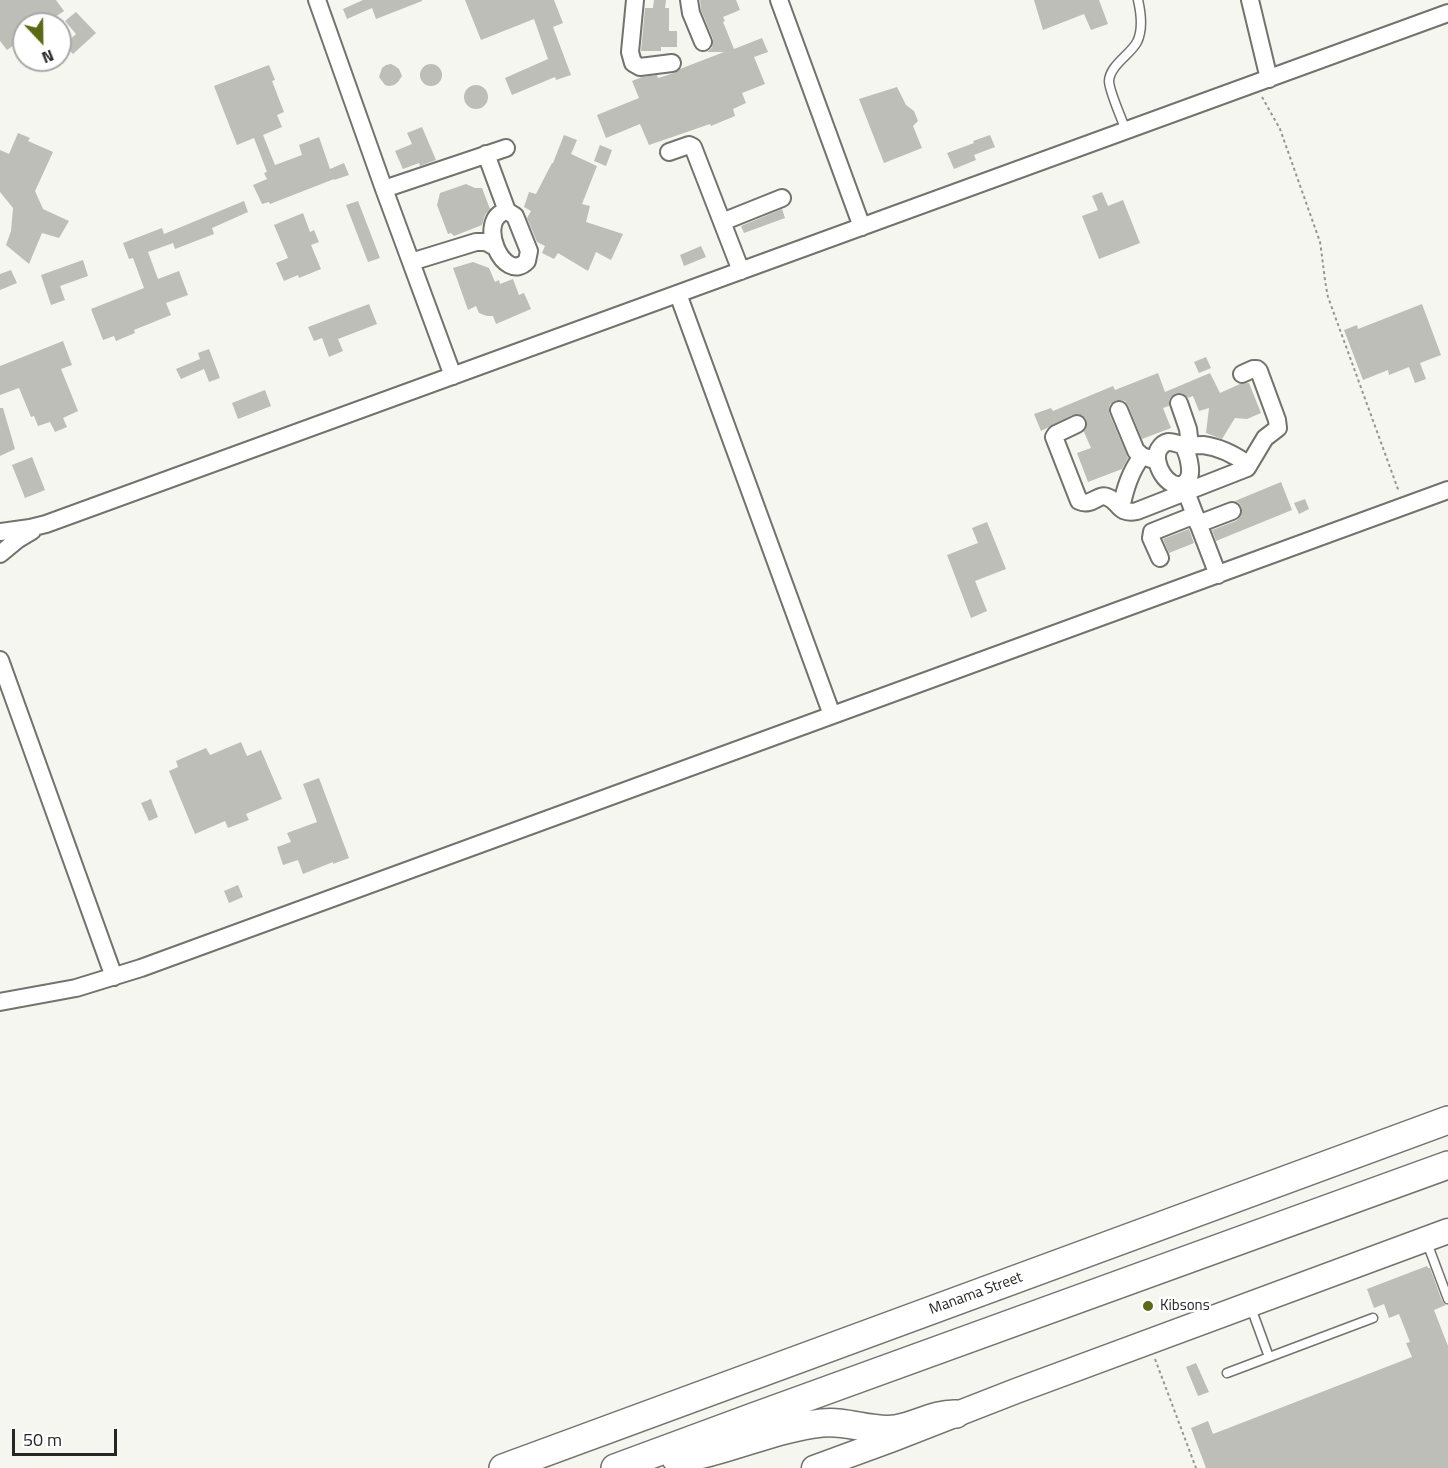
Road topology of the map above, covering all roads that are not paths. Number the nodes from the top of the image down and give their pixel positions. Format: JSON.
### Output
{"nodes":[{"id":1,"x":317,"y":0,"type":"edge"},
{"id":2,"x":635,"y":0,"type":"edge"},
{"id":3,"x":689,"y":0,"type":"edge"},
{"id":4,"x":779,"y":0,"type":"edge"},
{"id":5,"x":1138,"y":0,"type":"edge"},
{"id":6,"x":1250,"y":0,"type":"edge"},
{"id":7,"x":1448,"y":13,"type":"edge"},
{"id":8,"x":703,"y":42,"type":"dead end"},
{"id":9,"x":672,"y":63,"type":"dead end"},
{"id":10,"x":1262,"y":81,"type":"junction"},
{"id":11,"x":1126,"y":131,"type":"junction"},
{"id":12,"x":506,"y":148,"type":"dead end"},
{"id":13,"x":669,"y":152,"type":"dead end"},
{"id":14,"x":486,"y":154,"type":"junction"},
{"id":15,"x":384,"y":189,"type":"junction"},
{"id":16,"x":782,"y":198,"type":"dead end"},
{"id":17,"x":507,"y":211,"type":"junction"},
{"id":18,"x":722,"y":222,"type":"junction"},
{"id":19,"x":862,"y":227,"type":"junction"},
{"id":20,"x":495,"y":247,"type":"junction"},
{"id":21,"x":411,"y":261,"type":"junction"},
{"id":22,"x":741,"y":271,"type":"junction"},
{"id":23,"x":678,"y":294,"type":"junction"},
{"id":24,"x":1242,"y":374,"type":"dead end"},
{"id":25,"x":453,"y":376,"type":"junction"},
{"id":26,"x":1179,"y":403,"type":"dead end"},
{"id":27,"x":1119,"y":410,"type":"dead end"},
{"id":28,"x":1077,"y":424,"type":"dead end"},
{"id":29,"x":1186,"y":445,"type":"junction"},
{"id":30,"x":1149,"y":458,"type":"junction"},
{"id":31,"x":1249,"y":465,"type":"junction"},
{"id":32,"x":1184,"y":488,"type":"junction"},
{"id":33,"x":1448,"y":490,"type":"edge"},
{"id":34,"x":1121,"y":508,"type":"junction"},
{"id":35,"x":1232,"y":511,"type":"dead end"},
{"id":36,"x":1197,"y":519,"type":"junction"},
{"id":37,"x":46,"y":524,"type":"junction"},
{"id":38,"x":0,"y":532,"type":"edge"},
{"id":39,"x":0,"y":554,"type":"edge"},
{"id":40,"x":1160,"y":558,"type":"dead end"},
{"id":41,"x":1218,"y":574,"type":"junction"},
{"id":42,"x":0,"y":660,"type":"edge"},
{"id":43,"x":832,"y":716,"type":"junction"},
{"id":44,"x":114,"y":977,"type":"junction"},
{"id":45,"x":0,"y":1002,"type":"edge"},
{"id":46,"x":1448,"y":1120,"type":"edge"},
{"id":47,"x":1448,"y":1165,"type":"edge"},
{"id":48,"x":1437,"y":1235,"type":"edge"},
{"id":49,"x":1448,"y":1299,"type":"edge"},
{"id":50,"x":1250,"y":1305,"type":"junction"},
{"id":51,"x":1373,"y":1318,"type":"dead end"},
{"id":52,"x":1269,"y":1357,"type":"junction"},
{"id":53,"x":1227,"y":1373,"type":"dead end"},
{"id":54,"x":956,"y":1414,"type":"junction"},
{"id":55,"x":621,"y":1466,"type":"edge"},
{"id":56,"x":503,"y":1468,"type":"edge"},
{"id":57,"x":814,"y":1468,"type":"edge"}],
"edges":[{"from":1,"to":15,"type":"street"},
{"from":2,"to":9,"type":"street"},
{"from":3,"to":8,"type":"street"},
{"from":4,"to":19,"type":"street"},
{"from":5,"to":11,"type":"lane"},
{"from":6,"to":10,"type":"street"},
{"from":7,"to":10,"type":"street"},
{"from":10,"to":11,"type":"street"},
{"from":11,"to":19,"type":"street"},
{"from":12,"to":14,"type":"street"},
{"from":13,"to":18,"type":"street"},
{"from":14,"to":15,"type":"street"},
{"from":14,"to":17,"type":"street"},
{"from":15,"to":21,"type":"street"},
{"from":16,"to":18,"type":"street"},
{"from":17,"to":20,"type":"street"},
{"from":17,"to":20,"type":"street"},
{"from":18,"to":22,"type":"street"},
{"from":19,"to":22,"type":"street"},
{"from":20,"to":21,"type":"street"},
{"from":21,"to":25,"type":"street"},
{"from":22,"to":23,"type":"street"},
{"from":23,"to":25,"type":"street"},
{"from":23,"to":43,"type":"street"},
{"from":24,"to":31,"type":"street"},
{"from":25,"to":37,"type":"street"},
{"from":26,"to":29,"type":"street"},
{"from":27,"to":30,"type":"street"},
{"from":28,"to":34,"type":"street"},
{"from":29,"to":30,"type":"street"},
{"from":29,"to":31,"type":"street"},
{"from":29,"to":32,"type":"street"},
{"from":30,"to":32,"type":"street"},
{"from":30,"to":34,"type":"street"},
{"from":31,"to":32,"type":"street"},
{"from":32,"to":34,"type":"street"},
{"from":32,"to":36,"type":"street"},
{"from":33,"to":41,"type":"street"},
{"from":35,"to":36,"type":"street"},
{"from":36,"to":40,"type":"street"},
{"from":36,"to":41,"type":"street"},
{"from":37,"to":38,"type":"street"},
{"from":37,"to":39,"type":"street"},
{"from":41,"to":43,"type":"street"},
{"from":42,"to":44,"type":"street"},
{"from":43,"to":44,"type":"street"},
{"from":44,"to":45,"type":"street"},
{"from":46,"to":56,"type":"main road","name":"Manama Street"},
{"from":47,"to":55,"type":"main road"},
{"from":48,"to":49,"type":"lane"},
{"from":48,"to":50,"type":"street"},
{"from":50,"to":52,"type":"lane"},
{"from":50,"to":54,"type":"street"},
{"from":51,"to":52,"type":"lane"},
{"from":52,"to":53,"type":"lane"},
{"from":54,"to":55,"type":"main road"},
{"from":54,"to":57,"type":"street"}]}
